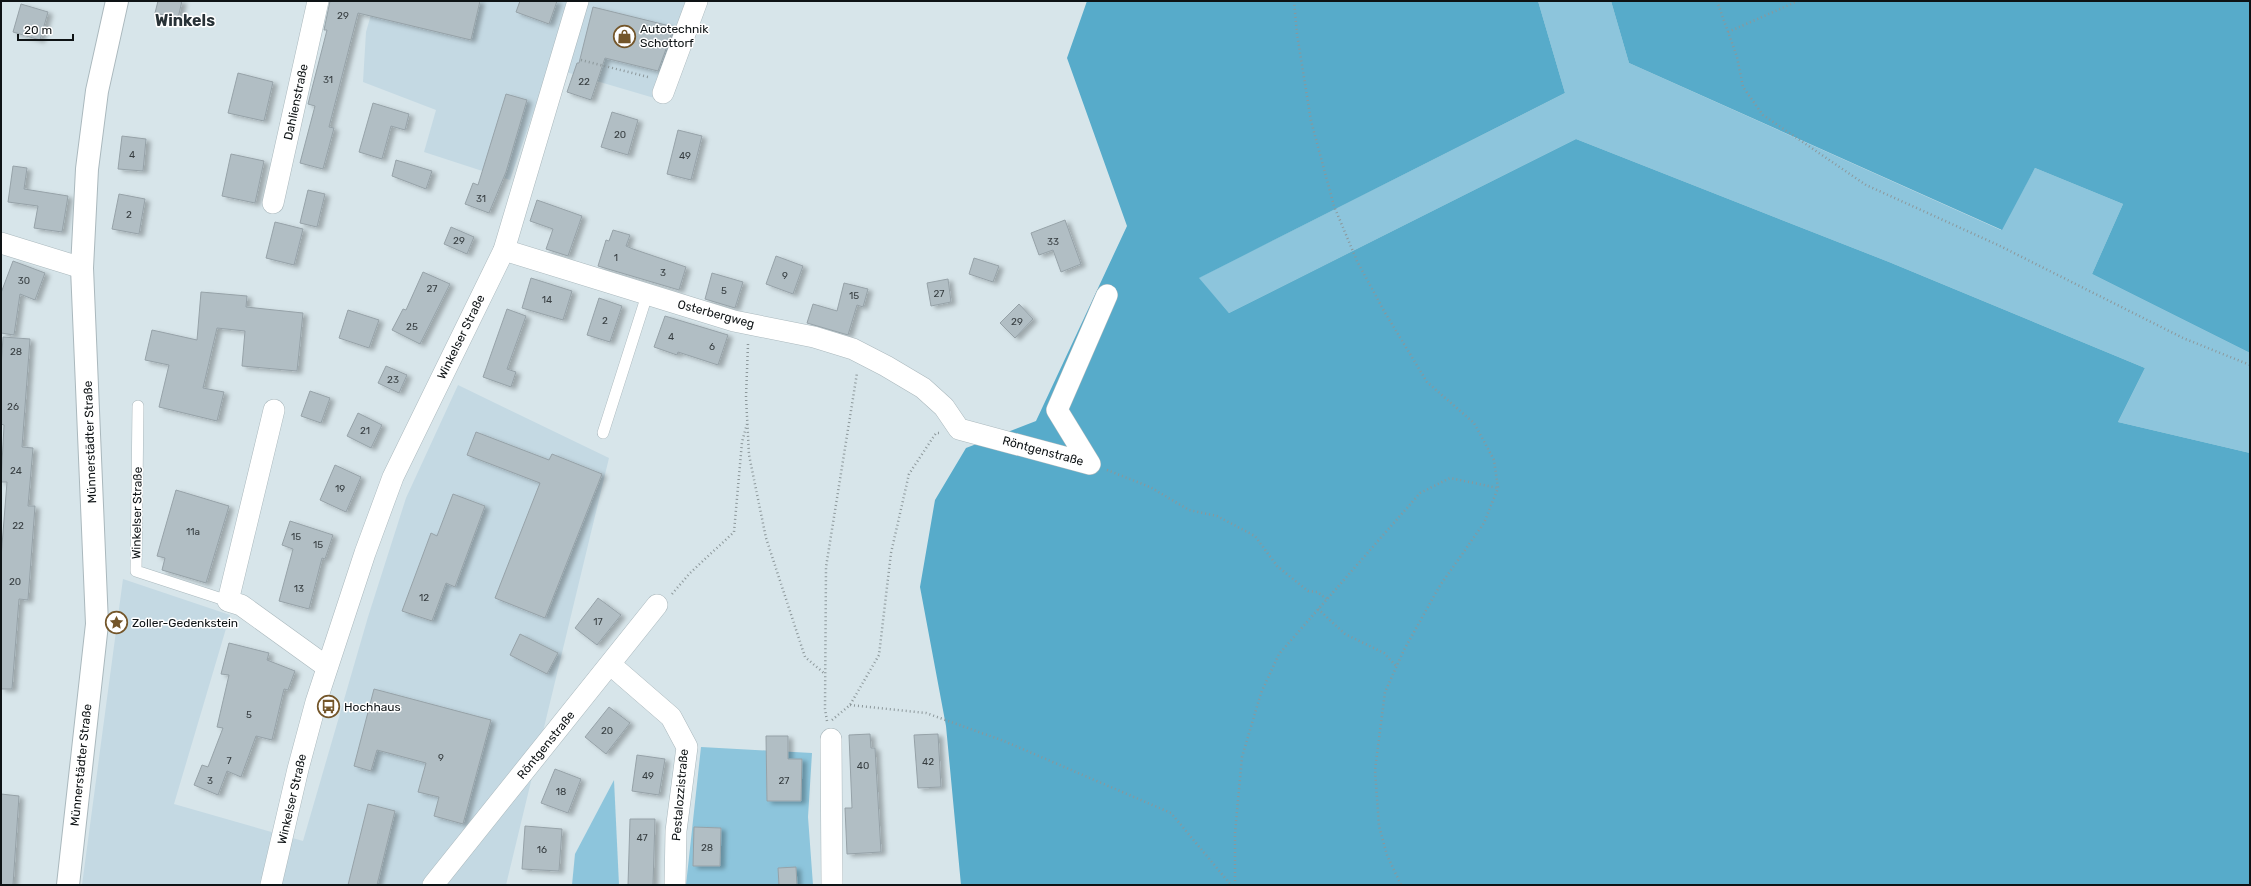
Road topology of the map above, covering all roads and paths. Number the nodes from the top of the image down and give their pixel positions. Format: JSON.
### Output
{"nodes":[{"id":1,"x":117,"y":1,"type":"edge"},
{"id":2,"x":318,"y":1,"type":"edge"},
{"id":3,"x":578,"y":1,"type":"edge"},
{"id":4,"x":697,"y":1,"type":"edge"},
{"id":5,"x":1294,"y":1,"type":"edge"},
{"id":6,"x":1717,"y":1,"type":"edge"},
{"id":7,"x":1798,"y":1,"type":"edge"},
{"id":8,"x":1728,"y":32,"type":"junction"},
{"id":9,"x":563,"y":55,"type":"junction"},
{"id":10,"x":666,"y":88,"type":"joint"},
{"id":11,"x":273,"y":203,"type":"dead end"},
{"id":12,"x":1,"y":242,"type":"edge"},
{"id":13,"x":504,"y":250,"type":"junction"},
{"id":14,"x":82,"y":268,"type":"junction"},
{"id":15,"x":1107,"y":294,"type":"dead end"},
{"id":16,"x":647,"y":295,"type":"junction"},
{"id":17,"x":749,"y":324,"type":"junction"},
{"id":18,"x":860,"y":352,"type":"junction"},
{"id":19,"x":2250,"y":366,"type":"edge"},
{"id":20,"x":138,"y":406,"type":"dead end"},
{"id":21,"x":274,"y":410,"type":"dead end"},
{"id":22,"x":747,"y":421,"type":"junction"},
{"id":23,"x":960,"y":429,"type":"junction"},
{"id":24,"x":603,"y":433,"type":"dead end"},
{"id":25,"x":1090,"y":464,"type":"junction"},
{"id":26,"x":1498,"y":488,"type":"junction"},
{"id":27,"x":1327,"y":599,"type":"junction"},
{"id":28,"x":664,"y":600,"type":"joint"},
{"id":29,"x":228,"y":601,"type":"junction"},
{"id":30,"x":1318,"y":609,"type":"junction"},
{"id":31,"x":611,"y":665,"type":"junction"},
{"id":32,"x":327,"y":667,"type":"junction"},
{"id":33,"x":1397,"y":667,"type":"junction"},
{"id":34,"x":825,"y":674,"type":"junction"},
{"id":35,"x":850,"y":705,"type":"junction"},
{"id":36,"x":831,"y":739,"type":"dead end"},
{"id":37,"x":68,"y":885,"type":"edge"},
{"id":38,"x":271,"y":885,"type":"edge"},
{"id":39,"x":433,"y":885,"type":"edge"},
{"id":40,"x":675,"y":885,"type":"edge"},
{"id":41,"x":832,"y":885,"type":"edge"},
{"id":42,"x":1231,"y":885,"type":"edge"},
{"id":43,"x":1235,"y":885,"type":"edge"},
{"id":44,"x":1401,"y":885,"type":"edge"}],
"edges":[{"from":1,"to":14,"type":"main road","name":"Münnerstädter Straße"},
{"from":2,"to":11,"type":"street","name":"Dahlienstraße"},
{"from":3,"to":9,"type":"street","name":"Winkelser Straße"},
{"from":4,"to":10,"type":"street"},
{"from":5,"to":26,"type":"path"},
{"from":6,"to":8,"type":"path"},
{"from":7,"to":8,"type":"path"},
{"from":8,"to":19,"type":"path"},
{"from":9,"to":10,"type":"path"},
{"from":9,"to":13,"type":"street","name":"Winkelser Straße"},
{"from":12,"to":14,"type":"street"},
{"from":13,"to":16,"type":"street","name":"Osterbergweg"},
{"from":13,"to":32,"type":"street","name":"Winkelser Straße"},
{"from":14,"to":37,"type":"main road","name":"Münnerstädter Straße"},
{"from":15,"to":25,"type":"street","name":"Röntgenstraße"},
{"from":16,"to":17,"type":"street","name":"Osterbergweg"},
{"from":16,"to":24,"type":"lane"},
{"from":17,"to":18,"type":"street","name":"Osterbergweg"},
{"from":17,"to":22,"type":"path"},
{"from":18,"to":23,"type":"street","name":"Osterbergweg"},
{"from":18,"to":34,"type":"path"},
{"from":20,"to":29,"type":"lane","name":"Winkelser Straße"},
{"from":21,"to":29,"type":"street"},
{"from":22,"to":28,"type":"path"},
{"from":22,"to":34,"type":"path"},
{"from":23,"to":25,"type":"street","name":"Röntgenstraße"},
{"from":23,"to":35,"type":"path"},
{"from":25,"to":27,"type":"path"},
{"from":26,"to":27,"type":"path"},
{"from":26,"to":33,"type":"path"},
{"from":27,"to":30,"type":"path"},
{"from":28,"to":31,"type":"street","name":"Röntgenstraße"},
{"from":29,"to":32,"type":"street","name":"Winkelser Straße"},
{"from":30,"to":33,"type":"path"},
{"from":30,"to":43,"type":"path"},
{"from":31,"to":39,"type":"street","name":"Röntgenstraße"},
{"from":31,"to":40,"type":"street","name":"Pestalozzistraße"},
{"from":32,"to":38,"type":"street","name":"Winkelser Straße"},
{"from":33,"to":44,"type":"path"},
{"from":34,"to":35,"type":"path"},
{"from":35,"to":42,"type":"path"},
{"from":36,"to":41,"type":"street"}]}
